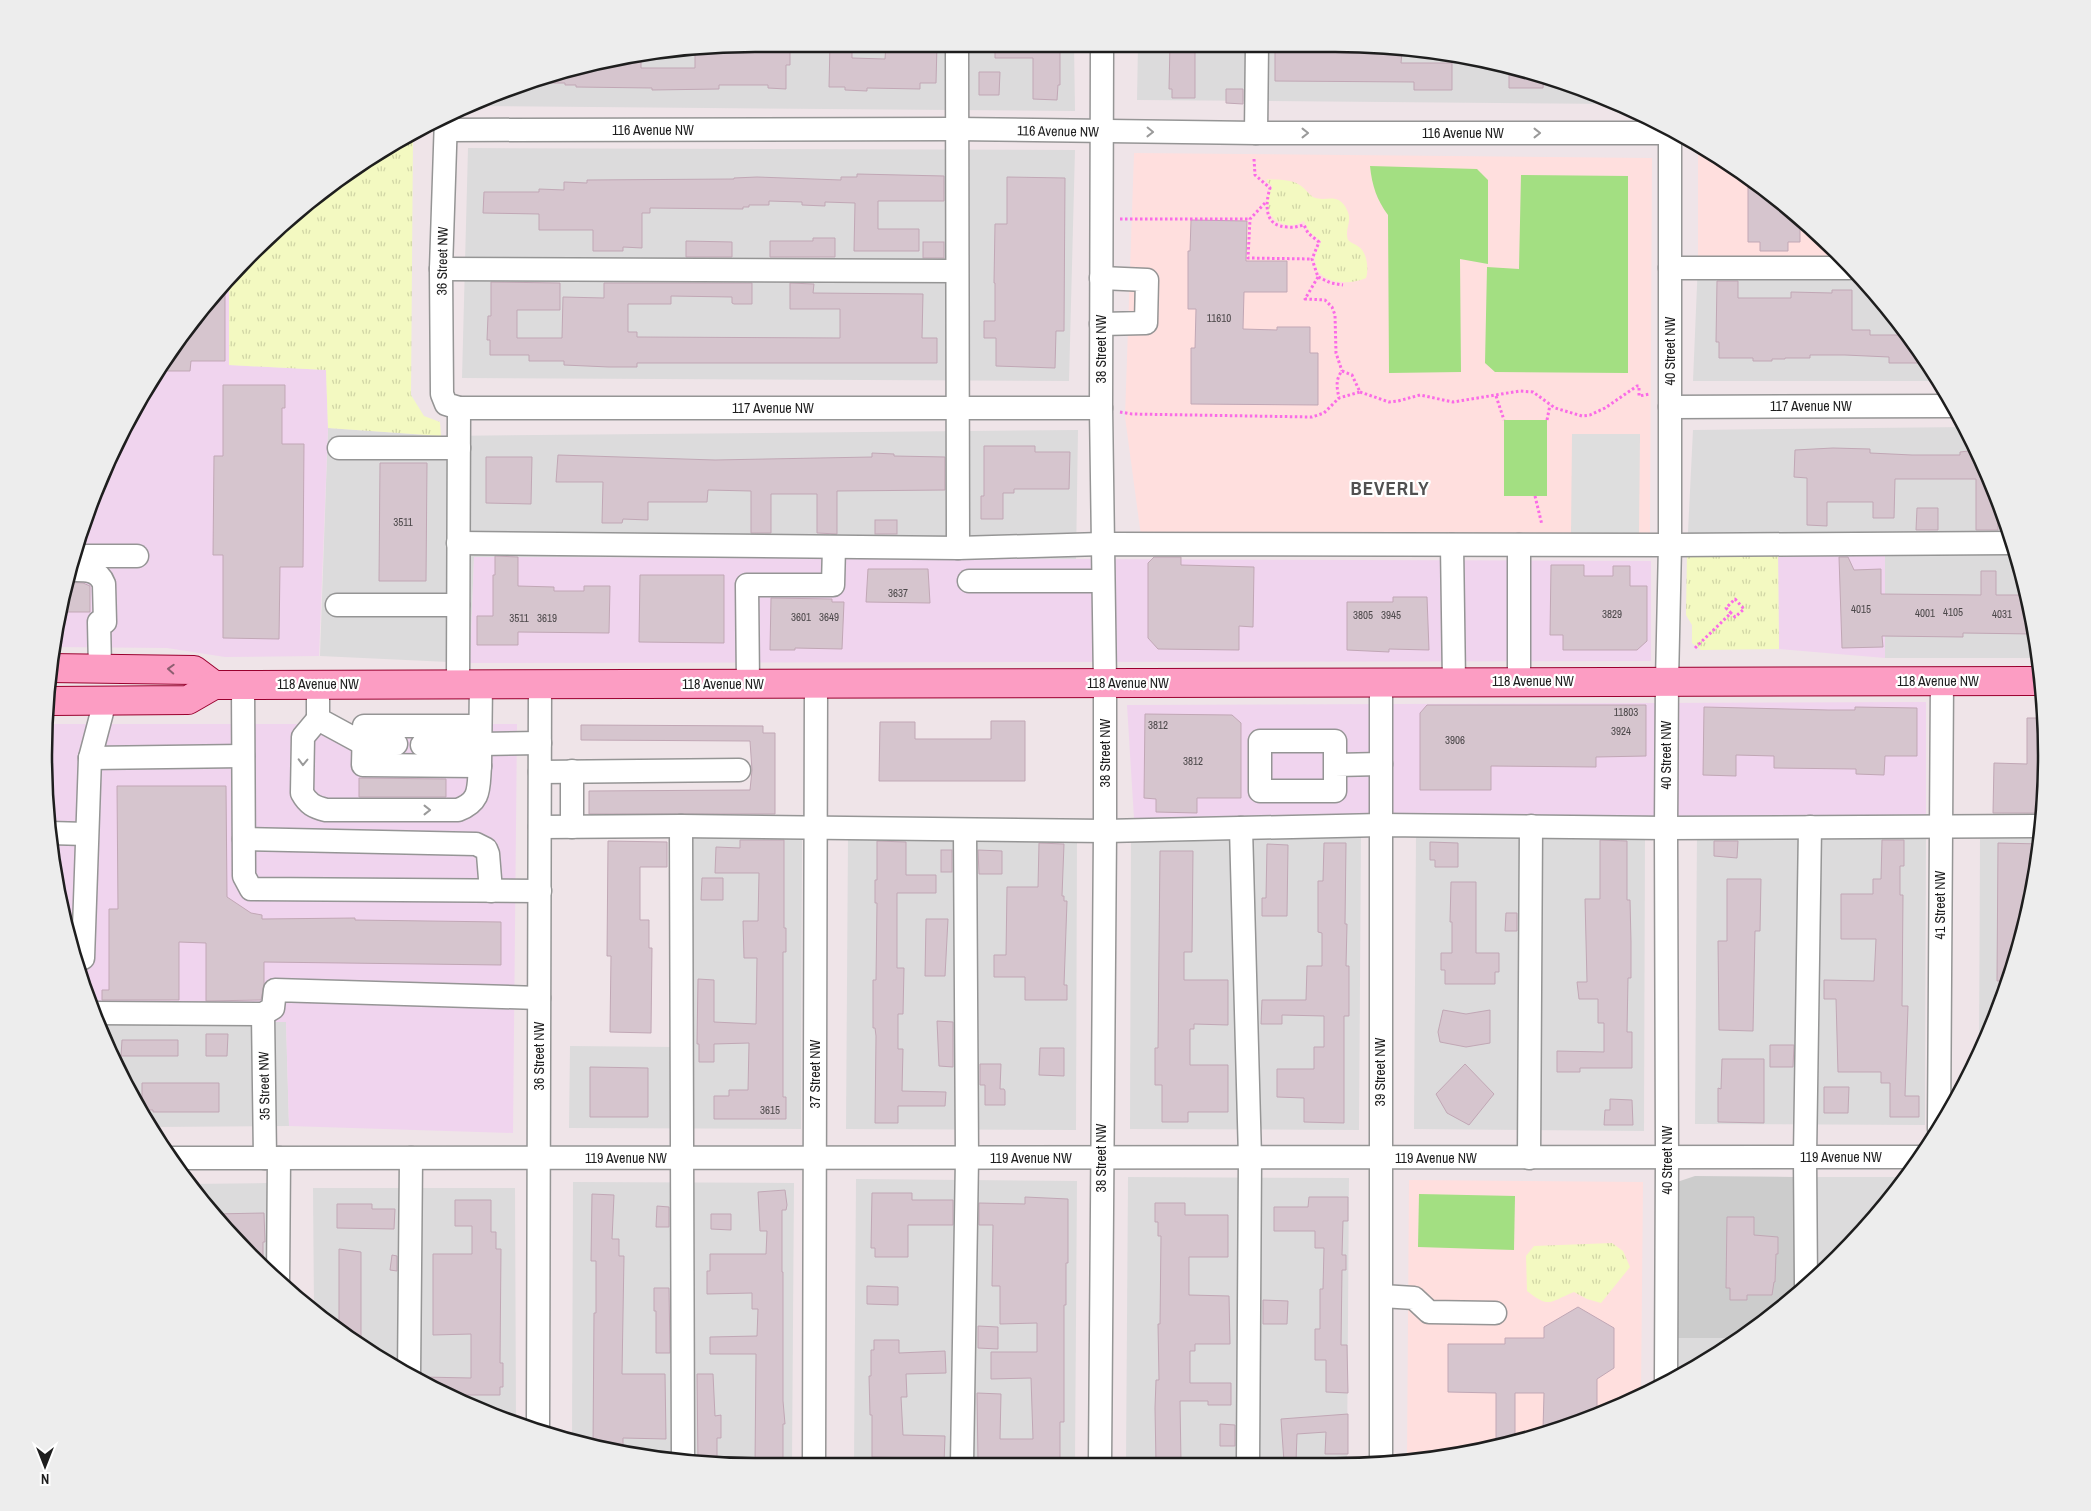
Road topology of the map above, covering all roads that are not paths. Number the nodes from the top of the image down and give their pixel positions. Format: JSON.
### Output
{"nodes":[{"id":1,"x":957,"y":52,"type":"edge"},
{"id":2,"x":1102,"y":52,"type":"edge"},
{"id":3,"x":1257,"y":52,"type":"edge"},
{"id":4,"x":446,"y":124,"type":"edge"},
{"id":5,"x":447,"y":124,"type":"edge"},
{"id":6,"x":956,"y":129,"type":"junction"},
{"id":7,"x":1101,"y":132,"type":"junction"},
{"id":8,"x":1659,"y":132,"type":"edge"},
{"id":9,"x":1256,"y":133,"type":"junction"},
{"id":10,"x":1670,"y":138,"type":"edge"},
{"id":11,"x":1670,"y":268,"type":"junction"},
{"id":12,"x":1842,"y":268,"type":"edge"},
{"id":13,"x":441,"y":269,"type":"junction"},
{"id":14,"x":956,"y":271,"type":"junction"},
{"id":15,"x":1101,"y":278,"type":"junction"},
{"id":16,"x":1101,"y":324,"type":"junction"},
{"id":17,"x":452,"y":406,"type":"junction"},
{"id":18,"x":1945,"y":406,"type":"edge"},
{"id":19,"x":1670,"y":407,"type":"junction"},
{"id":20,"x":957,"y":408,"type":"junction"},
{"id":21,"x":1101,"y":408,"type":"junction"},
{"id":22,"x":339,"y":448,"type":"dead end"},
{"id":23,"x":459,"y":448,"type":"junction"},
{"id":24,"x":458,"y":543,"type":"junction"},
{"id":25,"x":2005,"y":543,"type":"edge"},
{"id":26,"x":1102,"y":544,"type":"junction"},
{"id":27,"x":1452,"y":544,"type":"junction"},
{"id":28,"x":1519,"y":545,"type":"junction"},
{"id":29,"x":1670,"y":545,"type":"junction"},
{"id":30,"x":834,"y":547,"type":"junction"},
{"id":31,"x":958,"y":548,"type":"junction"},
{"id":32,"x":82,"y":556,"type":"edge"},
{"id":33,"x":137,"y":556,"type":"dead end"},
{"id":34,"x":77,"y":570,"type":"edge"},
{"id":35,"x":969,"y":581,"type":"dead end"},
{"id":36,"x":1103,"y":581,"type":"junction"},
{"id":37,"x":338,"y":604,"type":"dead end"},
{"id":38,"x":458,"y":605,"type":"junction"},
{"id":39,"x":59,"y":668,"type":"edge"},
{"id":40,"x":100,"y":668,"type":"junction"},
{"id":41,"x":1667,"y":681,"type":"junction"},
{"id":42,"x":1942,"y":681,"type":"junction"},
{"id":43,"x":2034,"y":681,"type":"edge"},
{"id":44,"x":1382,"y":682,"type":"junction"},
{"id":45,"x":1454,"y":682,"type":"junction"},
{"id":46,"x":1519,"y":682,"type":"junction"},
{"id":47,"x":470,"y":683,"type":"junction"},
{"id":48,"x":1105,"y":683,"type":"junction"},
{"id":49,"x":318,"y":684,"type":"junction"},
{"id":50,"x":540,"y":684,"type":"junction"},
{"id":51,"x":748,"y":684,"type":"junction"},
{"id":52,"x":816,"y":684,"type":"junction"},
{"id":53,"x":214,"y":685,"type":"junction"},
{"id":54,"x":242,"y":685,"type":"junction"},
{"id":55,"x":55,"y":701,"type":"edge"},
{"id":56,"x":105,"y":701,"type":"junction"},
{"id":57,"x":318,"y":719,"type":"junction"},
{"id":58,"x":480,"y":735,"type":"junction"},
{"id":59,"x":540,"y":743,"type":"junction"},
{"id":60,"x":364,"y":744,"type":"junction"},
{"id":61,"x":396,"y":744,"type":"dead end"},
{"id":62,"x":422,"y":745,"type":"dead end"},
{"id":63,"x":244,"y":756,"type":"junction"},
{"id":64,"x":90,"y":758,"type":"junction"},
{"id":65,"x":1381,"y":764,"type":"junction"},
{"id":66,"x":1335,"y":765,"type":"junction"},
{"id":67,"x":480,"y":766,"type":"junction"},
{"id":68,"x":739,"y":770,"type":"dead end"},
{"id":69,"x":572,"y":771,"type":"junction"},
{"id":70,"x":540,"y":772,"type":"junction"},
{"id":71,"x":1260,"y":791,"type":"junction"},
{"id":72,"x":1381,"y":825,"type":"junction"},
{"id":73,"x":681,"y":826,"type":"junction"},
{"id":74,"x":1531,"y":826,"type":"junction"},
{"id":75,"x":2034,"y":826,"type":"edge"},
{"id":76,"x":540,"y":827,"type":"junction"},
{"id":77,"x":572,"y":827,"type":"junction"},
{"id":78,"x":1810,"y":827,"type":"junction"},
{"id":79,"x":815,"y":828,"type":"junction"},
{"id":80,"x":1248,"y":828,"type":"junction"},
{"id":81,"x":1666,"y":828,"type":"junction"},
{"id":82,"x":1940,"y":828,"type":"junction"},
{"id":83,"x":964,"y":831,"type":"junction"},
{"id":84,"x":1105,"y":831,"type":"junction"},
{"id":85,"x":57,"y":832,"type":"edge"},
{"id":86,"x":86,"y":834,"type":"junction"},
{"id":87,"x":244,"y":840,"type":"junction"},
{"id":88,"x":491,"y":891,"type":"junction"},
{"id":89,"x":540,"y":891,"type":"junction"},
{"id":90,"x":83,"y":958,"type":"edge"},
{"id":91,"x":539,"y":998,"type":"junction"},
{"id":92,"x":102,"y":1013,"type":"edge"},
{"id":93,"x":263,"y":1014,"type":"junction"},
{"id":94,"x":1939,"y":1115,"type":"edge"},
{"id":95,"x":180,"y":1158,"type":"edge"},
{"id":96,"x":272,"y":1158,"type":"junction"},
{"id":97,"x":411,"y":1158,"type":"junction"},
{"id":98,"x":539,"y":1158,"type":"junction"},
{"id":99,"x":682,"y":1158,"type":"junction"},
{"id":100,"x":814,"y":1158,"type":"junction"},
{"id":101,"x":967,"y":1158,"type":"junction"},
{"id":102,"x":1101,"y":1158,"type":"junction"},
{"id":103,"x":1250,"y":1158,"type":"junction"},
{"id":104,"x":1380,"y":1158,"type":"junction"},
{"id":105,"x":1529,"y":1158,"type":"junction"},
{"id":106,"x":1667,"y":1158,"type":"junction"},
{"id":107,"x":1805,"y":1158,"type":"junction"},
{"id":108,"x":1911,"y":1158,"type":"edge"},
{"id":109,"x":277,"y":1271,"type":"edge"},
{"id":110,"x":1806,"y":1278,"type":"edge"},
{"id":111,"x":1382,"y":1296,"type":"junction"},
{"id":112,"x":1495,"y":1313,"type":"dead end"},
{"id":113,"x":409,"y":1367,"type":"edge"},
{"id":114,"x":1666,"y":1375,"type":"edge"},
{"id":115,"x":538,"y":1424,"type":"edge"},
{"id":116,"x":683,"y":1454,"type":"edge"},
{"id":117,"x":1381,"y":1457,"type":"edge"},
{"id":118,"x":814,"y":1458,"type":"edge"},
{"id":119,"x":962,"y":1458,"type":"edge"},
{"id":120,"x":1100,"y":1458,"type":"edge"},
{"id":121,"x":1248,"y":1458,"type":"edge"}],
"edges":[{"from":1,"to":6,"type":"street"},
{"from":2,"to":7,"type":"street","name":"38 Street NW"},
{"from":3,"to":9,"type":"street"},
{"from":4,"to":13,"type":"street","name":"36 Street NW"},
{"from":5,"to":6,"type":"street","name":"116 Avenue NW"},
{"from":6,"to":7,"type":"street","name":"116 Avenue NW"},
{"from":6,"to":14,"type":"street"},
{"from":7,"to":9,"type":"street","name":"116 Avenue NW","one_way":true},
{"from":7,"to":15,"type":"street","name":"38 Street NW"},
{"from":9,"to":8,"type":"street","name":"116 Avenue NW","one_way":true},
{"from":10,"to":11,"type":"street","name":"40 Street NW"},
{"from":11,"to":12,"type":"street"},
{"from":11,"to":19,"type":"street","name":"40 Street NW"},
{"from":13,"to":14,"type":"street"},
{"from":13,"to":17,"type":"street","name":"36 Street NW"},
{"from":14,"to":20,"type":"street"},
{"from":15,"to":16,"type":"street","name":"38 Street NW"},
{"from":15,"to":16,"type":"street"},
{"from":16,"to":21,"type":"street","name":"38 Street NW"},
{"from":17,"to":20,"type":"street","name":"117 Avenue NW"},
{"from":17,"to":23,"type":"street","name":"36 Street NW"},
{"from":18,"to":19,"type":"street","name":"117 Avenue NW"},
{"from":19,"to":29,"type":"street","name":"40 Street NW"},
{"from":20,"to":21,"type":"street","name":"117 Avenue NW"},
{"from":20,"to":31,"type":"street"},
{"from":21,"to":26,"type":"street","name":"38 Street NW"},
{"from":22,"to":23,"type":"street"},
{"from":23,"to":24,"type":"street","name":"36 Street NW"},
{"from":24,"to":30,"type":"street"},
{"from":24,"to":38,"type":"street","name":"36 Street NW"},
{"from":25,"to":29,"type":"street"},
{"from":26,"to":27,"type":"street"},
{"from":26,"to":31,"type":"street"},
{"from":26,"to":36,"type":"street","name":"38 Street NW"},
{"from":27,"to":28,"type":"street"},
{"from":27,"to":45,"type":"street"},
{"from":28,"to":29,"type":"street"},
{"from":28,"to":46,"type":"street"},
{"from":29,"to":41,"type":"street","name":"40 Street NW"},
{"from":30,"to":31,"type":"street"},
{"from":30,"to":51,"type":"street"},
{"from":32,"to":33,"type":"street"},
{"from":34,"to":40,"type":"street"},
{"from":35,"to":36,"type":"street"},
{"from":36,"to":48,"type":"street","name":"38 Street NW"},
{"from":37,"to":38,"type":"street"},
{"from":38,"to":47,"type":"street","name":"36 Street NW"},
{"from":39,"to":40,"type":"main road"},
{"from":53,"to":40,"type":"main road","one_way":true},
{"from":41,"to":42,"type":"main road","name":"118 Avenue NW"},
{"from":41,"to":46,"type":"main road","name":"118 Avenue NW"},
{"from":41,"to":81,"type":"street","name":"40 Street NW"},
{"from":42,"to":43,"type":"main road","name":"118 Avenue NW"},
{"from":42,"to":82,"type":"street","name":"41 Street NW"},
{"from":44,"to":45,"type":"main road","name":"118 Avenue NW"},
{"from":44,"to":48,"type":"main road","name":"118 Avenue NW"},
{"from":44,"to":65,"type":"street","name":"39 Street NW"},
{"from":45,"to":46,"type":"main road","name":"118 Avenue NW"},
{"from":47,"to":49,"type":"main road","name":"118 Avenue NW"},
{"from":47,"to":50,"type":"main road","name":"118 Avenue NW"},
{"from":47,"to":58,"type":"street","name":"36 Street NW"},
{"from":48,"to":52,"type":"main road","name":"118 Avenue NW"},
{"from":48,"to":84,"type":"street","name":"38 Street NW"},
{"from":49,"to":54,"type":"main road","name":"118 Avenue NW"},
{"from":49,"to":57,"type":"street"},
{"from":50,"to":51,"type":"main road","name":"118 Avenue NW"},
{"from":50,"to":59,"type":"street","name":"36 Street NW"},
{"from":51,"to":52,"type":"main road","name":"118 Avenue NW"},
{"from":52,"to":79,"type":"street","name":"37 Street NW"},
{"from":53,"to":54,"type":"main road","name":"118 Avenue NW"},
{"from":53,"to":56,"type":"main road","name":"118 Avenue NW"},
{"from":54,"to":63,"type":"street"},
{"from":55,"to":56,"type":"main road","name":"118 Avenue NW"},
{"from":56,"to":64,"type":"street"},
{"from":57,"to":60,"type":"street"},
{"from":57,"to":67,"type":"street","name":"36 Street NW","one_way":true},
{"from":58,"to":59,"type":"street"},
{"from":58,"to":60,"type":"street"},
{"from":58,"to":62,"type":"street"},
{"from":58,"to":67,"type":"street","name":"36 Street NW"},
{"from":59,"to":70,"type":"street","name":"36 Street NW"},
{"from":60,"to":61,"type":"street"},
{"from":60,"to":67,"type":"street"},
{"from":63,"to":64,"type":"street"},
{"from":63,"to":87,"type":"street"},
{"from":64,"to":86,"type":"street"},
{"from":65,"to":66,"type":"street"},
{"from":65,"to":72,"type":"street","name":"39 Street NW"},
{"from":66,"to":71,"type":"street"},
{"from":66,"to":71,"type":"street"},
{"from":68,"to":69,"type":"street"},
{"from":69,"to":70,"type":"street"},
{"from":69,"to":77,"type":"street"},
{"from":70,"to":76,"type":"street","name":"36 Street NW"},
{"from":71,"to":80,"type":"street"},
{"from":72,"to":74,"type":"street"},
{"from":72,"to":80,"type":"street"},
{"from":72,"to":104,"type":"street","name":"39 Street NW"},
{"from":73,"to":77,"type":"street"},
{"from":73,"to":79,"type":"street"},
{"from":73,"to":99,"type":"street"},
{"from":74,"to":81,"type":"street"},
{"from":74,"to":105,"type":"street"},
{"from":75,"to":82,"type":"street"},
{"from":76,"to":77,"type":"street"},
{"from":76,"to":89,"type":"street","name":"36 Street NW"},
{"from":78,"to":81,"type":"street"},
{"from":78,"to":82,"type":"street"},
{"from":78,"to":107,"type":"street"},
{"from":79,"to":83,"type":"street"},
{"from":79,"to":100,"type":"street","name":"37 Street NW"},
{"from":80,"to":84,"type":"street"},
{"from":80,"to":103,"type":"street"},
{"from":81,"to":106,"type":"street","name":"40 Street NW"},
{"from":82,"to":94,"type":"street","name":"41 Street NW"},
{"from":83,"to":84,"type":"street"},
{"from":83,"to":101,"type":"street"},
{"from":84,"to":102,"type":"street","name":"38 Street NW"},
{"from":85,"to":86,"type":"street"},
{"from":86,"to":90,"type":"street"},
{"from":87,"to":88,"type":"street"},
{"from":87,"to":88,"type":"street"},
{"from":88,"to":89,"type":"street"},
{"from":89,"to":91,"type":"street","name":"36 Street NW"},
{"from":91,"to":93,"type":"street"},
{"from":91,"to":98,"type":"street","name":"36 Street NW"},
{"from":92,"to":93,"type":"street"},
{"from":93,"to":96,"type":"street","name":"35 Street NW"},
{"from":95,"to":96,"type":"street","name":"119 Avenue NW"},
{"from":96,"to":97,"type":"street","name":"119 Avenue NW"},
{"from":96,"to":109,"type":"street","name":"35 Street NW"},
{"from":97,"to":98,"type":"street","name":"119 Avenue NW"},
{"from":97,"to":113,"type":"street"},
{"from":98,"to":99,"type":"street","name":"119 Avenue NW"},
{"from":98,"to":115,"type":"street","name":"36 Street NW"},
{"from":99,"to":100,"type":"street","name":"119 Avenue NW"},
{"from":99,"to":116,"type":"street"},
{"from":100,"to":101,"type":"street","name":"119 Avenue NW"},
{"from":100,"to":118,"type":"street","name":"37 Street NW"},
{"from":101,"to":102,"type":"street","name":"119 Avenue NW"},
{"from":101,"to":119,"type":"street"},
{"from":102,"to":103,"type":"street","name":"119 Avenue NW"},
{"from":102,"to":120,"type":"street","name":"38 Street NW"},
{"from":103,"to":104,"type":"street","name":"119 Avenue NW"},
{"from":103,"to":121,"type":"street"},
{"from":104,"to":105,"type":"street","name":"119 Avenue NW"},
{"from":104,"to":111,"type":"street","name":"39 Street NW"},
{"from":105,"to":106,"type":"street","name":"119 Avenue NW"},
{"from":106,"to":107,"type":"street","name":"119 Avenue NW"},
{"from":106,"to":114,"type":"street","name":"40 Street NW"},
{"from":107,"to":108,"type":"street","name":"119 Avenue NW"},
{"from":107,"to":110,"type":"street"},
{"from":111,"to":112,"type":"street"},
{"from":111,"to":117,"type":"street","name":"39 Street NW"}]}
